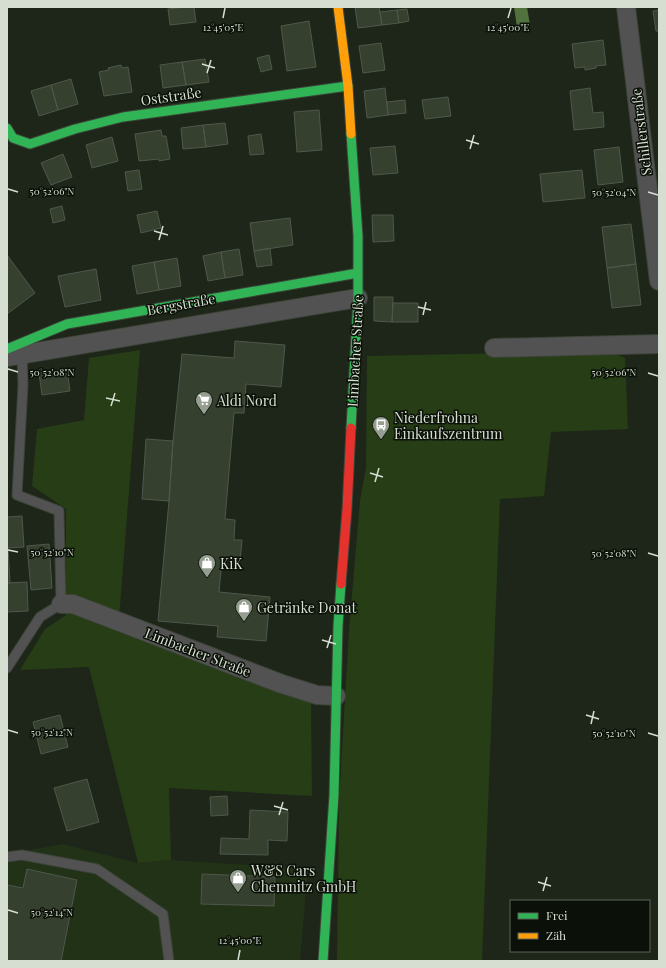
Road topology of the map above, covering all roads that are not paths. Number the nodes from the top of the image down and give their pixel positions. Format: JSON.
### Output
{"nodes":[{"id":1,"x":338,"y":7,"type":"edge"},
{"id":2,"x":626,"y":7,"type":"edge"},
{"id":3,"x":348,"y":86,"type":"junction"},
{"id":4,"x":7,"y":128,"type":"edge"},
{"id":5,"x":358,"y":273,"type":"junction"},
{"id":6,"x":659,"y":281,"type":"edge"},
{"id":7,"x":358,"y":298,"type":"junction"},
{"id":8,"x":659,"y":344,"type":"edge"},
{"id":9,"x":494,"y":348,"type":"dead end"},
{"id":10,"x":12,"y":354,"type":"edge"},
{"id":11,"x":61,"y":604,"type":"junction"},
{"id":12,"x":7,"y":668,"type":"edge"},
{"id":13,"x":336,"y":696,"type":"junction"},
{"id":14,"x":7,"y":857,"type":"edge"},
{"id":15,"x":168,"y":961,"type":"edge"},
{"id":16,"x":323,"y":961,"type":"edge"}],
"edges":[{"from":1,"to":3,"type":"street","name":"Limbacher Straße"},
{"from":2,"to":6,"type":"street","name":"Schillerstraße"},
{"from":3,"to":4,"type":"street","name":"Oststraße"},
{"from":3,"to":5,"type":"street","name":"Limbacher Straße"},
{"from":5,"to":7,"type":"street","name":"Limbacher Straße"},
{"from":5,"to":10,"type":"street","name":"Bergstraße"},
{"from":7,"to":10,"type":"street","name":"Bergstraße"},
{"from":7,"to":13,"type":"street","name":"Limbacher Straße"},
{"from":8,"to":9,"type":"street"},
{"from":10,"to":11,"type":"lane"},
{"from":11,"to":12,"type":"lane"},
{"from":11,"to":13,"type":"street","name":"Limbacher Straße"},
{"from":13,"to":16,"type":"street","name":"Limbacher Straße"},
{"from":14,"to":15,"type":"lane"}]}
